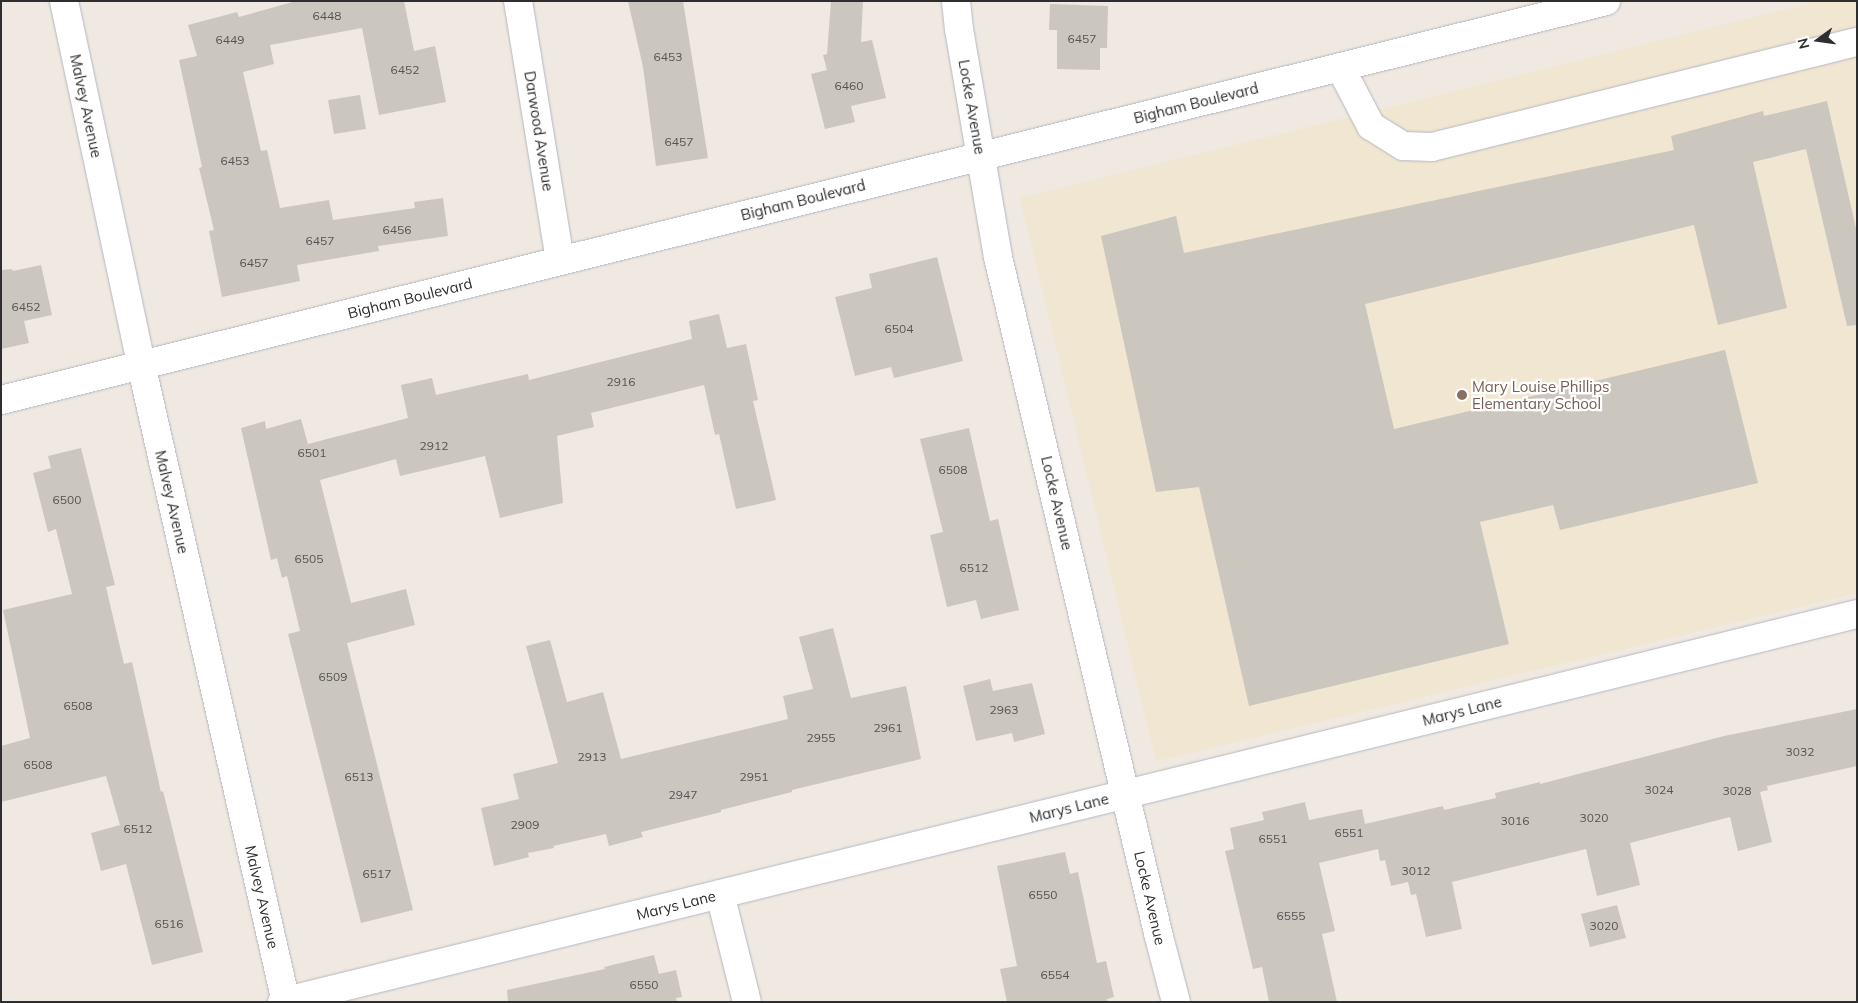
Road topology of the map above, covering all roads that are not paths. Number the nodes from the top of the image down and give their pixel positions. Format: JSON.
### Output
{"nodes":[{"id":1,"x":64,"y":1,"type":"edge"},
{"id":2,"x":518,"y":1,"type":"edge"},
{"id":3,"x":956,"y":1,"type":"edge"},
{"id":4,"x":1606,"y":1,"type":"edge"},
{"id":5,"x":1857,"y":42,"type":"edge"},
{"id":6,"x":1340,"y":67,"type":"junction"},
{"id":7,"x":981,"y":156,"type":"junction"},
{"id":8,"x":560,"y":261,"type":"junction"},
{"id":9,"x":141,"y":364,"type":"junction"},
{"id":10,"x":1,"y":400,"type":"edge"},
{"id":11,"x":1857,"y":614,"type":"edge"},
{"id":12,"x":1125,"y":794,"type":"junction"},
{"id":13,"x":720,"y":894,"type":"junction"},
{"id":14,"x":284,"y":1001,"type":"edge"},
{"id":15,"x":747,"y":1002,"type":"edge"},
{"id":16,"x":1176,"y":1002,"type":"edge"}],
"edges":[{"from":1,"to":9,"type":"street","name":"Malvey Avenue"},
{"from":2,"to":8,"type":"street","name":"Darwood Avenue"},
{"from":3,"to":7,"type":"street","name":"Locke Avenue"},
{"from":4,"to":6,"type":"street","name":"Bigham Boulevard"},
{"from":5,"to":6,"type":"street"},
{"from":6,"to":7,"type":"street","name":"Bigham Boulevard"},
{"from":7,"to":8,"type":"street","name":"Bigham Boulevard"},
{"from":7,"to":12,"type":"street","name":"Locke Avenue"},
{"from":8,"to":9,"type":"street","name":"Bigham Boulevard"},
{"from":9,"to":10,"type":"street","name":"Bigham Boulevard"},
{"from":9,"to":14,"type":"street","name":"Malvey Avenue"},
{"from":11,"to":12,"type":"street","name":"Marys Lane"},
{"from":12,"to":13,"type":"street","name":"Marys Lane"},
{"from":12,"to":16,"type":"street","name":"Locke Avenue"},
{"from":13,"to":14,"type":"street","name":"Marys Lane"},
{"from":13,"to":15,"type":"street"}]}
